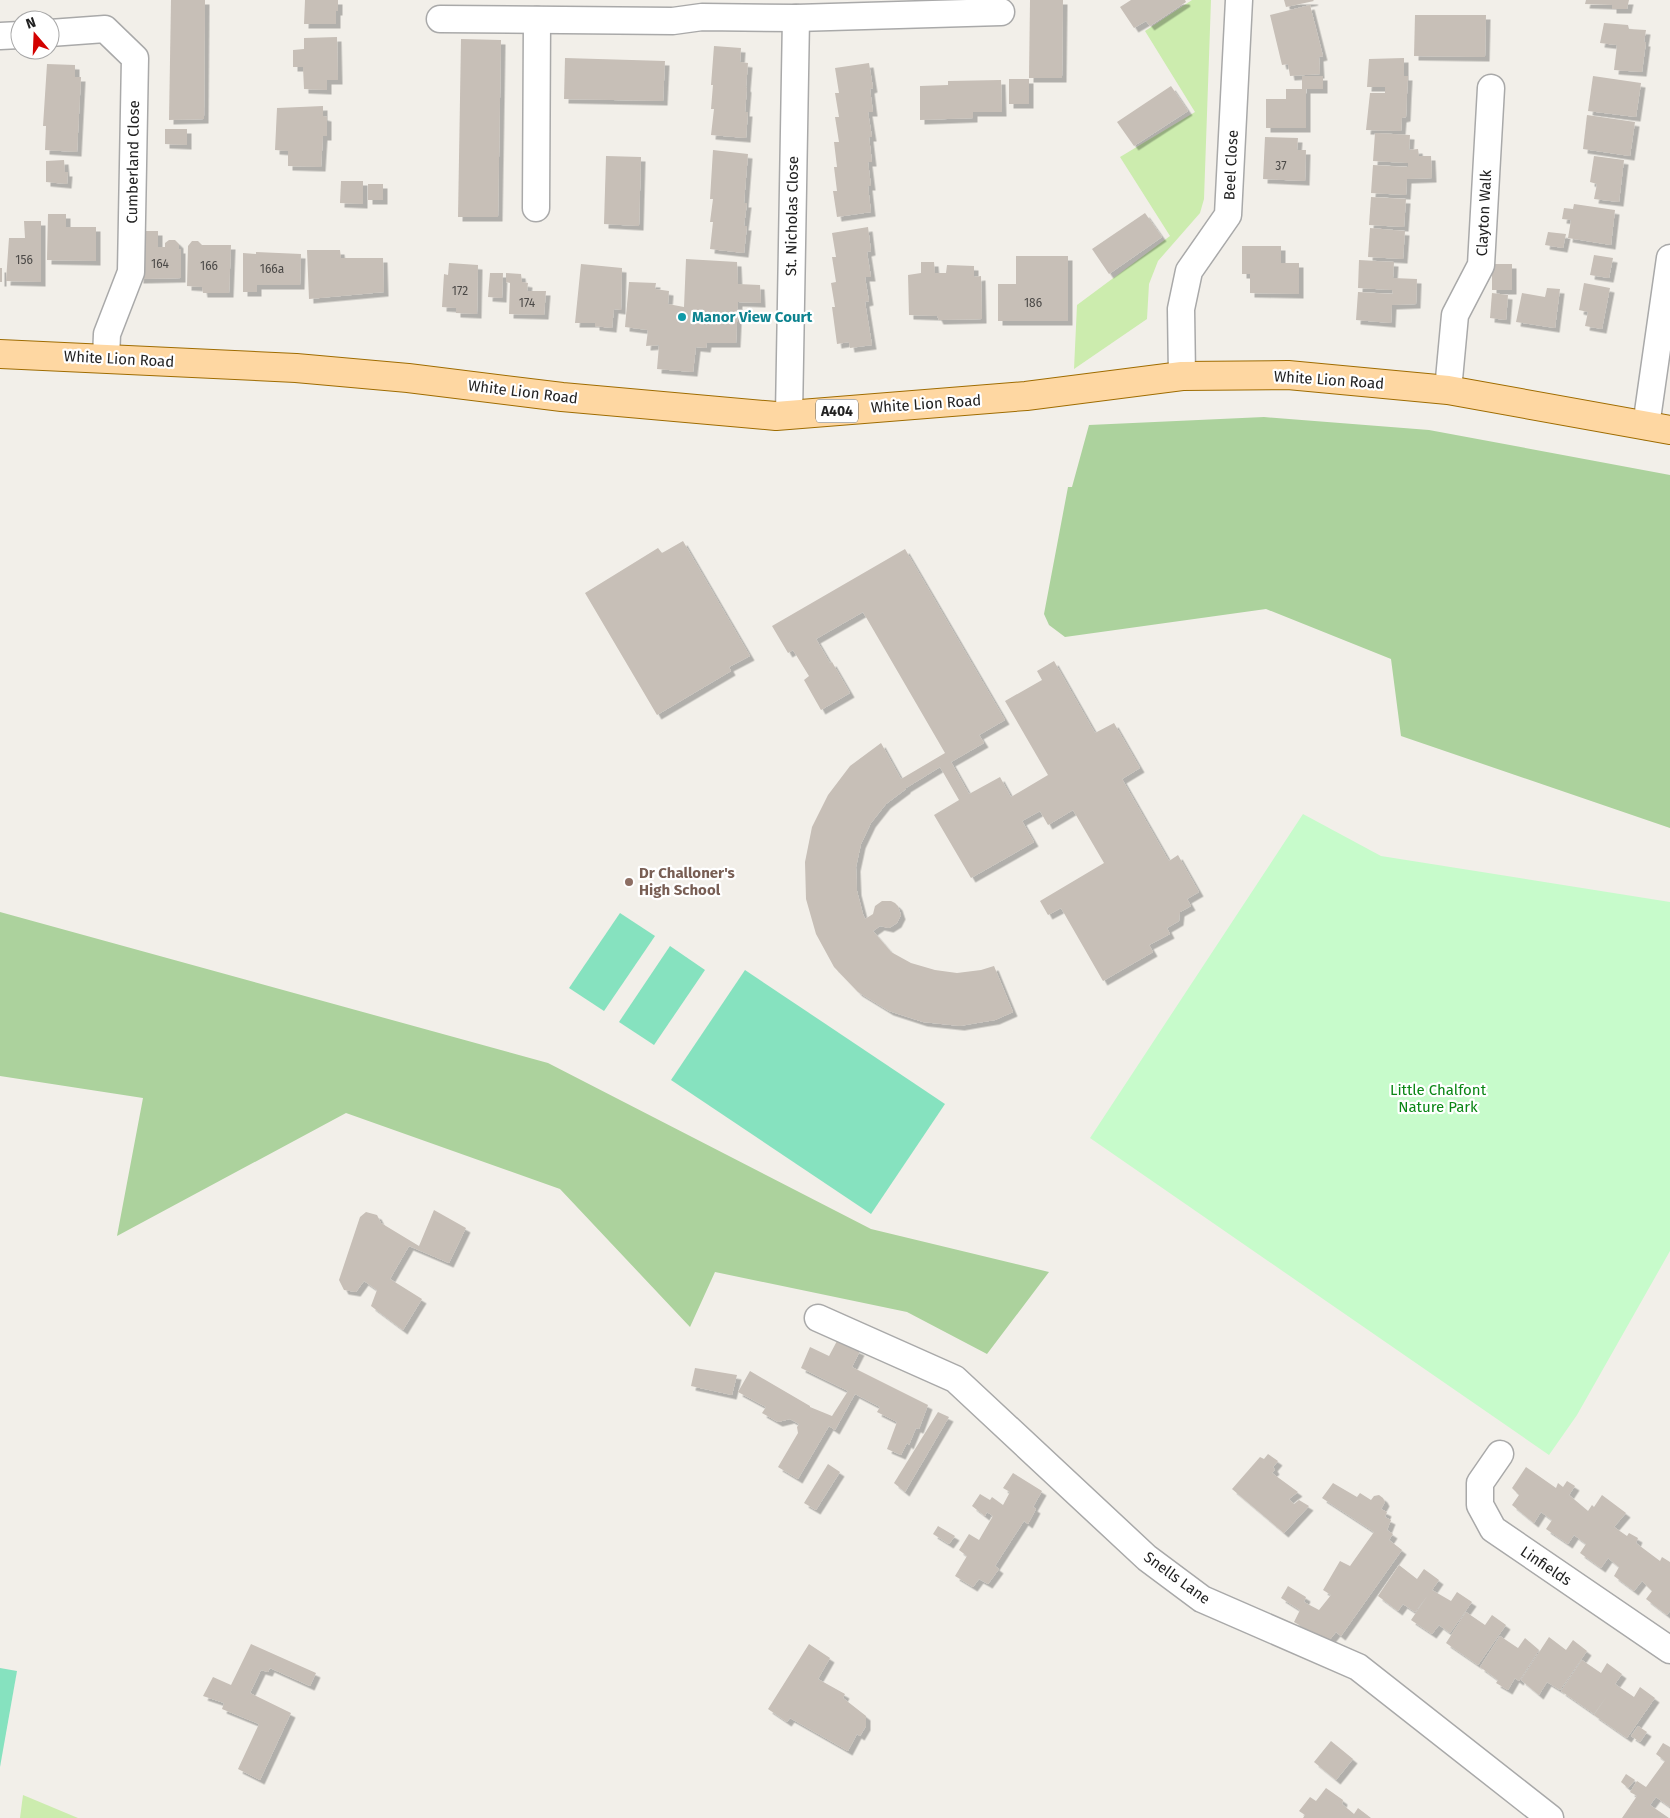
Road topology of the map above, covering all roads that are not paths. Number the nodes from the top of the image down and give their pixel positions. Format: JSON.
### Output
{"nodes":[{"id":1,"x":1239,"y":0,"type":"edge"},
{"id":2,"x":1001,"y":12,"type":"dead end"},
{"id":3,"x":796,"y":18,"type":"junction"},
{"id":4,"x":440,"y":20,"type":"dead end"},
{"id":5,"x":537,"y":20,"type":"junction"},
{"id":6,"x":60,"y":32,"type":"edge"},
{"id":7,"x":1491,"y":88,"type":"dead end"},
{"id":8,"x":536,"y":208,"type":"dead end"},
{"id":9,"x":1670,"y":258,"type":"edge"},
{"id":10,"x":0,"y":354,"type":"edge"},
{"id":11,"x":106,"y":358,"type":"junction"},
{"id":12,"x":1182,"y":376,"type":"junction"},
{"id":13,"x":1448,"y":390,"type":"junction"},
{"id":14,"x":789,"y":415,"type":"junction"},
{"id":15,"x":1658,"y":428,"type":"edge"},
{"id":16,"x":818,"y":1318,"type":"dead end"},
{"id":17,"x":1500,"y":1454,"type":"dead end"},
{"id":18,"x":1670,"y":1650,"type":"edge"},
{"id":19,"x":1550,"y":1818,"type":"edge"}],
"edges":[{"from":1,"to":12,"type":"street","name":"Beel Close"},
{"from":2,"to":3,"type":"street"},
{"from":3,"to":5,"type":"street"},
{"from":3,"to":14,"type":"street","name":"St. Nicholas Close"},
{"from":4,"to":5,"type":"street"},
{"from":5,"to":8,"type":"street"},
{"from":6,"to":11,"type":"street","name":"Cumberland Close"},
{"from":7,"to":13,"type":"street","name":"Clayton Walk"},
{"from":9,"to":15,"type":"street"},
{"from":10,"to":11,"type":"main road","name":"White Lion Road","number":"A404"},
{"from":11,"to":14,"type":"main road","name":"White Lion Road","number":"A404"},
{"from":12,"to":13,"type":"main road","name":"White Lion Road","number":"A404"},
{"from":12,"to":14,"type":"main road","name":"White Lion Road","number":"A404"},
{"from":13,"to":15,"type":"main road","name":"White Lion Road","number":"A404"},
{"from":16,"to":19,"type":"street","name":"Snells Lane"},
{"from":17,"to":18,"type":"street","name":"Linfields"}]}
